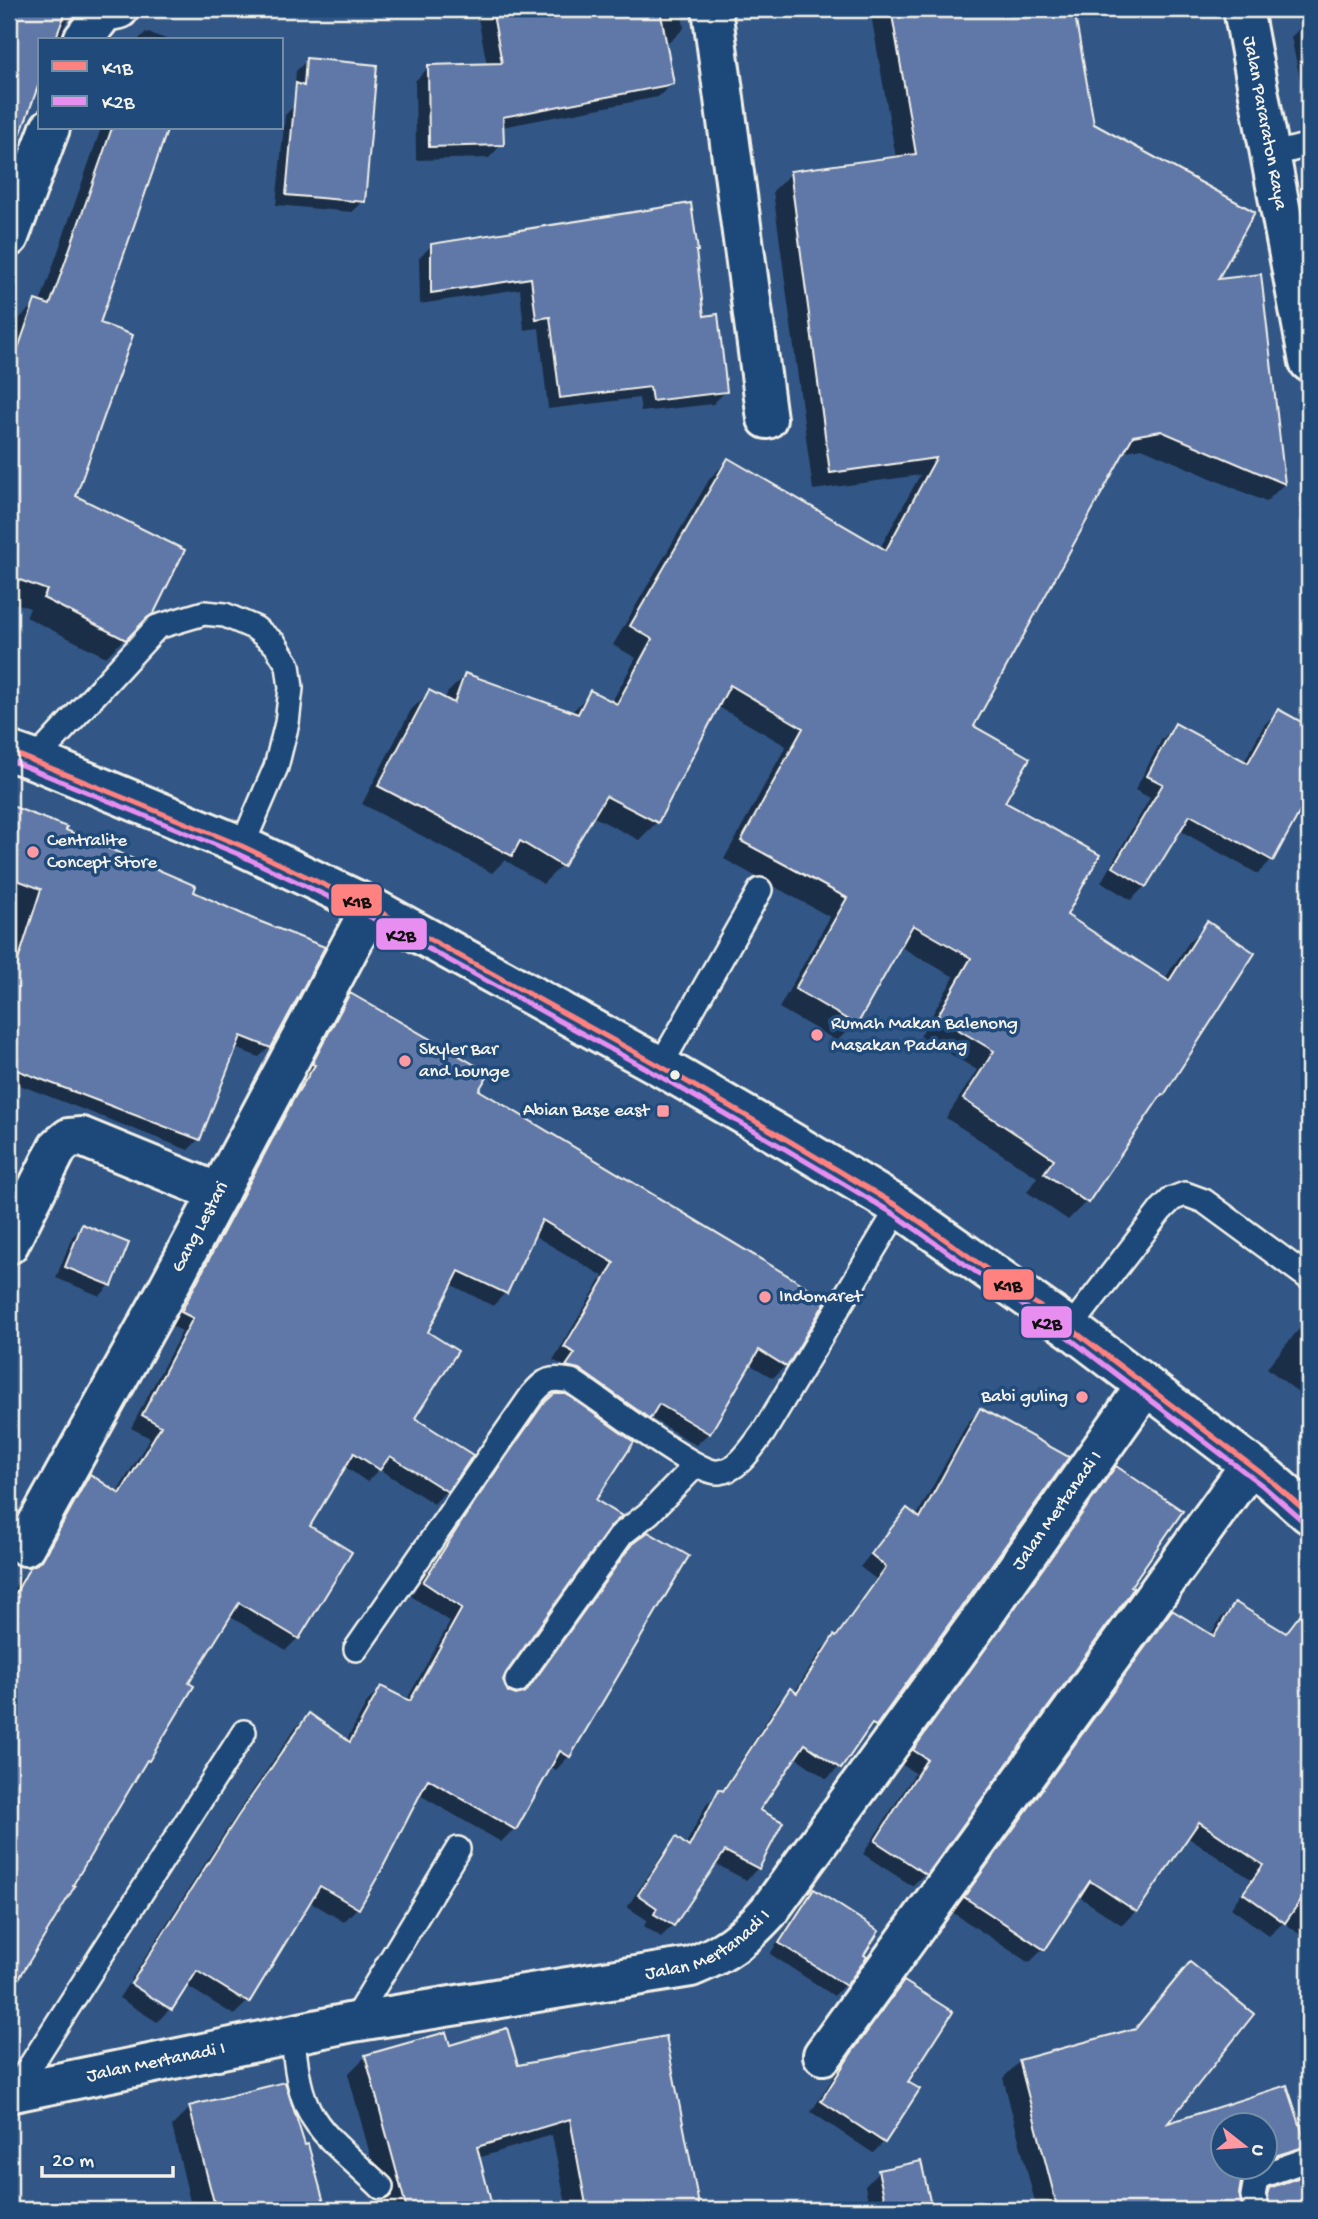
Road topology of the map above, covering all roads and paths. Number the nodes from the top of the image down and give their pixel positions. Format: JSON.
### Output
{"nodes":[{"id":1,"x":119,"y":9,"type":"edge"},
{"id":2,"x":712,"y":9,"type":"edge"},
{"id":3,"x":1243,"y":9,"type":"edge"},
{"id":4,"x":84,"y":38,"type":"edge"},
{"id":5,"x":49,"y":130,"type":"edge"},
{"id":6,"x":1309,"y":145,"type":"edge"},
{"id":7,"x":1271,"y":155,"type":"junction"},
{"id":8,"x":9,"y":237,"type":"edge"},
{"id":9,"x":1309,"y":362,"type":"edge"},
{"id":10,"x":767,"y":419,"type":"dead end"},
{"id":11,"x":22,"y":755,"type":"edge"},
{"id":12,"x":242,"y":846,"type":"junction"},
{"id":13,"x":760,"y":890,"type":"dead end"},
{"id":14,"x":371,"y":907,"type":"junction"},
{"id":15,"x":660,"y":1066,"type":"junction"},
{"id":16,"x":219,"y":1193,"type":"junction"},
{"id":17,"x":898,"y":1207,"type":"junction"},
{"id":18,"x":9,"y":1244,"type":"edge"},
{"id":19,"x":1309,"y":1278,"type":"edge"},
{"id":20,"x":1070,"y":1328,"type":"junction"},
{"id":21,"x":1145,"y":1387,"type":"junction"},
{"id":22,"x":696,"y":1465,"type":"junction"},
{"id":23,"x":1250,"y":1465,"type":"junction"},
{"id":24,"x":1309,"y":1514,"type":"edge"},
{"id":25,"x":26,"y":1546,"type":"dead end"},
{"id":26,"x":356,"y":1649,"type":"dead end"},
{"id":27,"x":517,"y":1681,"type":"dead end"},
{"id":28,"x":244,"y":1732,"type":"dead end"},
{"id":29,"x":458,"y":1849,"type":"dead end"},
{"id":30,"x":353,"y":2022,"type":"junction"},
{"id":31,"x":292,"y":2035,"type":"junction"},
{"id":32,"x":822,"y":2055,"type":"dead end"},
{"id":33,"x":11,"y":2093,"type":"edge"},
{"id":34,"x":1309,"y":2159,"type":"edge"},
{"id":35,"x":381,"y":2186,"type":"dead end"},
{"id":36,"x":1258,"y":2210,"type":"edge"}],
"edges":[{"from":1,"to":4,"type":"street"},
{"from":2,"to":10,"type":"street"},
{"from":3,"to":7,"type":"street","name":"Jalan Pararaton Raya"},
{"from":5,"to":8,"type":"street"},
{"from":6,"to":7,"type":"lane"},
{"from":7,"to":9,"type":"street","name":"Jalan Pararaton Raya"},
{"from":11,"to":12,"type":"street"},
{"from":11,"to":12,"type":"lane"},
{"from":12,"to":14,"type":"street"},
{"from":13,"to":15,"type":"lane"},
{"from":14,"to":15,"type":"street"},
{"from":14,"to":16,"type":"street","name":"Gang Lestari"},
{"from":15,"to":17,"type":"street"},
{"from":16,"to":18,"type":"street"},
{"from":16,"to":25,"type":"street","name":"Gang Lestari"},
{"from":17,"to":20,"type":"street"},
{"from":17,"to":22,"type":"lane"},
{"from":19,"to":20,"type":"lane"},
{"from":20,"to":21,"type":"street"},
{"from":21,"to":23,"type":"street"},
{"from":21,"to":30,"type":"street","name":"Jalan Mertanadi I"},
{"from":22,"to":26,"type":"lane"},
{"from":22,"to":27,"type":"lane"},
{"from":23,"to":24,"type":"street"},
{"from":23,"to":32,"type":"street"},
{"from":28,"to":33,"type":"lane"},
{"from":29,"to":30,"type":"lane"},
{"from":30,"to":31,"type":"street","name":"Jalan Mertanadi I"},
{"from":31,"to":33,"type":"street","name":"Jalan Mertanadi I"},
{"from":31,"to":35,"type":"lane"},
{"from":34,"to":36,"type":"lane"}]}
